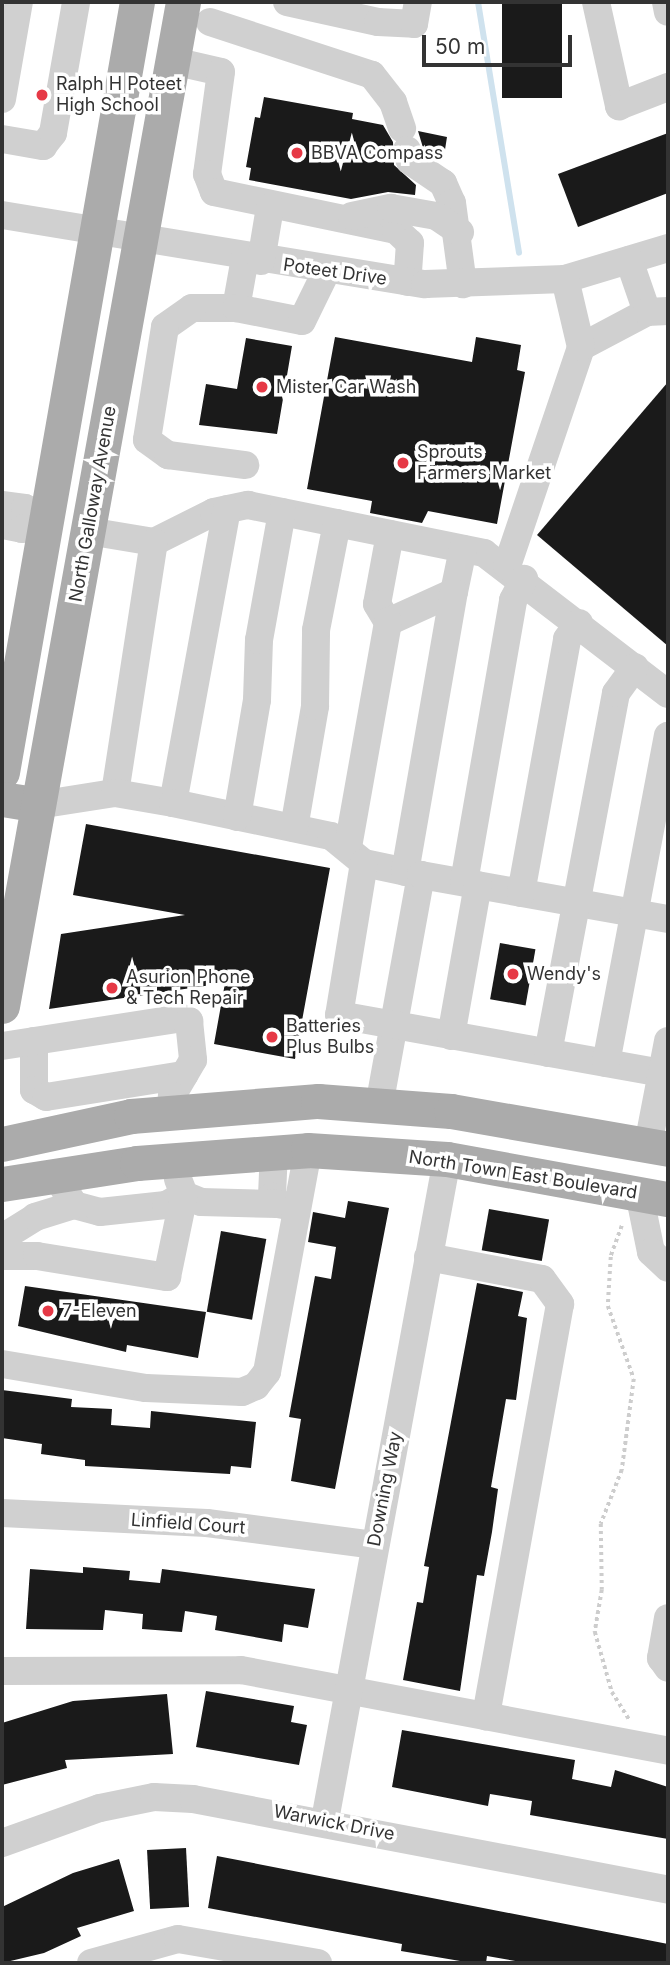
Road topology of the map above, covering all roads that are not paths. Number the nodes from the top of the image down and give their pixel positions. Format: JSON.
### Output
{"nodes":[{"id":1,"x":19,"y":2,"type":"edge"},
{"id":2,"x":76,"y":2,"type":"edge"},
{"id":3,"x":137,"y":2,"type":"edge"},
{"id":4,"x":286,"y":2,"type":"edge"},
{"id":5,"x":418,"y":2,"type":"edge"},
{"id":6,"x":596,"y":2,"type":"edge"},
{"id":7,"x":666,"y":2,"type":"edge"},
{"id":8,"x":192,"y":12,"type":"edge"},
{"id":9,"x":668,"y":12,"type":"edge"},
{"id":10,"x":173,"y":61,"type":"junction"},
{"id":11,"x":221,"y":72,"type":"junction"},
{"id":12,"x":668,"y":88,"type":"edge"},
{"id":13,"x":2,"y":99,"type":"edge"},
{"id":14,"x":2,"y":139,"type":"edge"},
{"id":15,"x":270,"y":207,"type":"junction"},
{"id":16,"x":2,"y":215,"type":"edge"},
{"id":17,"x":343,"y":220,"type":"junction"},
{"id":18,"x":460,"y":232,"type":"junction"},
{"id":19,"x":96,"y":234,"type":"junction"},
{"id":20,"x":140,"y":241,"type":"junction"},
{"id":21,"x":668,"y":248,"type":"edge"},
{"id":22,"x":253,"y":260,"type":"junction"},
{"id":23,"x":629,"y":260,"type":"junction"},
{"id":24,"x":326,"y":272,"type":"junction"},
{"id":25,"x":565,"y":279,"type":"junction"},
{"id":26,"x":407,"y":282,"type":"junction"},
{"id":27,"x":463,"y":284,"type":"junction"},
{"id":28,"x":236,"y":308,"type":"junction"},
{"id":29,"x":658,"y":311,"type":"edge"},
{"id":30,"x":581,"y":347,"type":"junction"},
{"id":31,"x":116,"y":378,"type":"junction"},
{"id":32,"x":156,"y":386,"type":"junction"},
{"id":33,"x":245,"y":466,"type":"dead end"},
{"id":34,"x":2,"y":505,"type":"edge"},
{"id":35,"x":227,"y":509,"type":"junction"},
{"id":36,"x":282,"y":512,"type":"junction"},
{"id":37,"x":337,"y":523,"type":"junction"},
{"id":38,"x":45,"y":524,"type":"junction"},
{"id":39,"x":2,"y":525,"type":"edge"},
{"id":40,"x":88,"y":531,"type":"junction"},
{"id":41,"x":390,"y":534,"type":"junction"},
{"id":42,"x":154,"y":542,"type":"junction"},
{"id":43,"x":463,"y":549,"type":"junction"},
{"id":44,"x":515,"y":573,"type":"junction"},
{"id":45,"x":454,"y":593,"type":"junction"},
{"id":46,"x":388,"y":622,"type":"junction"},
{"id":47,"x":579,"y":623,"type":"junction"},
{"id":48,"x":635,"y":667,"type":"junction"},
{"id":49,"x":10,"y":674,"type":"edge"},
{"id":50,"x":668,"y":694,"type":"edge"},
{"id":51,"x":668,"y":736,"type":"edge"},
{"id":52,"x":2,"y":772,"type":"edge"},
{"id":53,"x":115,"y":793,"type":"junction"},
{"id":54,"x":2,"y":799,"type":"edge"},
{"id":55,"x":173,"y":803,"type":"junction"},
{"id":56,"x":38,"y":805,"type":"junction"},
{"id":57,"x":237,"y":817,"type":"junction"},
{"id":58,"x":294,"y":828,"type":"junction"},
{"id":59,"x":356,"y":855,"type":"junction"},
{"id":60,"x":413,"y":873,"type":"junction"},
{"id":61,"x":471,"y":884,"type":"junction"},
{"id":62,"x":521,"y":893,"type":"junction"},
{"id":63,"x":576,"y":902,"type":"junction"},
{"id":64,"x":635,"y":913,"type":"junction"},
{"id":65,"x":668,"y":919,"type":"edge"},
{"id":66,"x":2,"y":1006,"type":"edge"},
{"id":67,"x":394,"y":1026,"type":"junction"},
{"id":68,"x":451,"y":1036,"type":"junction"},
{"id":69,"x":34,"y":1041,"type":"junction"},
{"id":70,"x":668,"y":1041,"type":"edge"},
{"id":71,"x":2,"y":1046,"type":"edge"},
{"id":72,"x":548,"y":1053,"type":"junction"},
{"id":73,"x":606,"y":1063,"type":"junction"},
{"id":74,"x":662,"y":1073,"type":"junction"},
{"id":75,"x":184,"y":1074,"type":"junction"},
{"id":76,"x":271,"y":1105,"type":"junction"},
{"id":77,"x":379,"y":1106,"type":"junction"},
{"id":78,"x":69,"y":1111,"type":"junction"},
{"id":79,"x":171,"y":1113,"type":"junction"},
{"id":80,"x":2,"y":1144,"type":"edge"},
{"id":81,"x":658,"y":1147,"type":"edge"},
{"id":82,"x":291,"y":1150,"type":"junction"},
{"id":83,"x":447,"y":1158,"type":"junction"},
{"id":84,"x":174,"y":1159,"type":"junction"},
{"id":85,"x":57,"y":1175,"type":"junction"},
{"id":86,"x":2,"y":1184,"type":"edge"},
{"id":87,"x":184,"y":1195,"type":"junction"},
{"id":88,"x":644,"y":1203,"type":"edge"},
{"id":89,"x":74,"y":1205,"type":"junction"},
{"id":90,"x":287,"y":1206,"type":"junction"},
{"id":91,"x":2,"y":1238,"type":"edge"},
{"id":92,"x":2,"y":1256,"type":"edge"},
{"id":93,"x":429,"y":1257,"type":"junction"},
{"id":94,"x":668,"y":1268,"type":"edge"},
{"id":95,"x":2,"y":1364,"type":"edge"},
{"id":96,"x":2,"y":1513,"type":"edge"},
{"id":97,"x":374,"y":1545,"type":"junction"},
{"id":98,"x":668,"y":1618,"type":"edge"},
{"id":99,"x":668,"y":1668,"type":"edge"},
{"id":100,"x":2,"y":1671,"type":"edge"},
{"id":101,"x":348,"y":1689,"type":"junction"},
{"id":102,"x":486,"y":1716,"type":"junction"},
{"id":103,"x":668,"y":1752,"type":"edge"},
{"id":104,"x":325,"y":1820,"type":"junction"},
{"id":105,"x":2,"y":1843,"type":"edge"},
{"id":106,"x":668,"y":1890,"type":"edge"},
{"id":107,"x":90,"y":1963,"type":"edge"},
{"id":108,"x":318,"y":1963,"type":"edge"}],
"edges":[{"from":1,"to":13,"type":"street"},
{"from":2,"to":14,"type":"street"},
{"from":3,"to":19,"type":"main road"},
{"from":4,"to":5,"type":"street"},
{"from":6,"to":12,"type":"street"},
{"from":7,"to":9,"type":"street"},
{"from":8,"to":10,"type":"main road","name":"North Galloway Avenue"},
{"from":8,"to":11,"type":"street"},
{"from":8,"to":18,"type":"street"},
{"from":10,"to":11,"type":"street"},
{"from":10,"to":20,"type":"main road","name":"North Galloway Avenue"},
{"from":11,"to":15,"type":"street"},
{"from":15,"to":17,"type":"street"},
{"from":15,"to":22,"type":"street"},
{"from":16,"to":19,"type":"street","name":"Poteet Drive"},
{"from":17,"to":18,"type":"street"},
{"from":17,"to":26,"type":"street"},
{"from":18,"to":27,"type":"street"},
{"from":19,"to":20,"type":"street","name":"Poteet Drive"},
{"from":19,"to":38,"type":"main road"},
{"from":20,"to":22,"type":"street","name":"Poteet Drive"},
{"from":20,"to":31,"type":"main road","name":"North Galloway Avenue"},
{"from":21,"to":23,"type":"street","name":"Poteet Drive"},
{"from":22,"to":24,"type":"street","name":"Poteet Drive"},
{"from":22,"to":28,"type":"street"},
{"from":23,"to":25,"type":"street","name":"Poteet Drive"},
{"from":23,"to":29,"type":"street"},
{"from":24,"to":26,"type":"street","name":"Poteet Drive"},
{"from":24,"to":28,"type":"street"},
{"from":25,"to":27,"type":"street","name":"Poteet Drive"},
{"from":25,"to":30,"type":"street"},
{"from":26,"to":27,"type":"street","name":"Poteet Drive"},
{"from":28,"to":32,"type":"street"},
{"from":29,"to":30,"type":"street"},
{"from":30,"to":44,"type":"street"},
{"from":31,"to":32,"type":"street"},
{"from":31,"to":40,"type":"main road","name":"North Galloway Avenue"},
{"from":32,"to":33,"type":"street"},
{"from":34,"to":38,"type":"street"},
{"from":35,"to":36,"type":"street"},
{"from":35,"to":42,"type":"street"},
{"from":35,"to":55,"type":"street"},
{"from":36,"to":37,"type":"street"},
{"from":36,"to":57,"type":"street"},
{"from":37,"to":41,"type":"street"},
{"from":37,"to":58,"type":"street"},
{"from":38,"to":39,"type":"street"},
{"from":38,"to":40,"type":"main road"},
{"from":38,"to":49,"type":"main road"},
{"from":40,"to":42,"type":"street"},
{"from":40,"to":56,"type":"main road","name":"North Galloway Avenue"},
{"from":41,"to":43,"type":"street"},
{"from":41,"to":46,"type":"street"},
{"from":42,"to":53,"type":"street"},
{"from":43,"to":44,"type":"street"},
{"from":43,"to":45,"type":"street"},
{"from":44,"to":47,"type":"street"},
{"from":44,"to":61,"type":"street"},
{"from":45,"to":46,"type":"street"},
{"from":45,"to":60,"type":"street"},
{"from":46,"to":59,"type":"street"},
{"from":47,"to":48,"type":"street"},
{"from":47,"to":62,"type":"street"},
{"from":48,"to":50,"type":"street"},
{"from":48,"to":63,"type":"street"},
{"from":49,"to":52,"type":"main road"},
{"from":51,"to":64,"type":"street"},
{"from":53,"to":55,"type":"street"},
{"from":53,"to":56,"type":"street"},
{"from":54,"to":56,"type":"main road"},
{"from":55,"to":57,"type":"street"},
{"from":56,"to":66,"type":"main road","name":"North Galloway Avenue"},
{"from":57,"to":58,"type":"street"},
{"from":58,"to":59,"type":"street"},
{"from":59,"to":60,"type":"street"},
{"from":59,"to":67,"type":"street"},
{"from":60,"to":61,"type":"street"},
{"from":60,"to":67,"type":"street"},
{"from":61,"to":62,"type":"street"},
{"from":61,"to":68,"type":"street"},
{"from":62,"to":63,"type":"street"},
{"from":63,"to":64,"type":"street"},
{"from":63,"to":72,"type":"street"},
{"from":64,"to":65,"type":"street"},
{"from":64,"to":73,"type":"street"},
{"from":67,"to":68,"type":"street"},
{"from":67,"to":77,"type":"street"},
{"from":68,"to":72,"type":"street"},
{"from":69,"to":71,"type":"street"},
{"from":69,"to":75,"type":"street"},
{"from":69,"to":78,"type":"street"},
{"from":70,"to":74,"type":"street"},
{"from":72,"to":73,"type":"street"},
{"from":73,"to":74,"type":"street"},
{"from":74,"to":81,"type":"street"},
{"from":75,"to":78,"type":"street"},
{"from":75,"to":79,"type":"street"},
{"from":76,"to":77,"type":"main road"},
{"from":76,"to":79,"type":"main road"},
{"from":76,"to":82,"type":"main road"},
{"from":77,"to":81,"type":"main road"},
{"from":78,"to":79,"type":"main road"},
{"from":78,"to":80,"type":"main road"},
{"from":81,"to":88,"type":"main road"},
{"from":82,"to":83,"type":"main road","name":"North Town East Boulevard"},
{"from":82,"to":84,"type":"main road","name":"North Town East Boulevard"},
{"from":82,"to":90,"type":"street"},
{"from":83,"to":88,"type":"main road","name":"North Town East Boulevard"},
{"from":83,"to":93,"type":"street","name":"Downing Way"},
{"from":84,"to":85,"type":"main road","name":"North Town East Boulevard"},
{"from":84,"to":87,"type":"street"},
{"from":85,"to":86,"type":"main road","name":"North Town East Boulevard"},
{"from":85,"to":89,"type":"street"},
{"from":87,"to":89,"type":"street"},
{"from":87,"to":90,"type":"street"},
{"from":87,"to":92,"type":"street"},
{"from":88,"to":94,"type":"street"},
{"from":89,"to":91,"type":"street"},
{"from":90,"to":95,"type":"street"},
{"from":93,"to":97,"type":"street","name":"Downing Way"},
{"from":93,"to":102,"type":"street"},
{"from":96,"to":97,"type":"street","name":"Linfield Court"},
{"from":97,"to":101,"type":"street","name":"Downing Way"},
{"from":98,"to":99,"type":"street"},
{"from":100,"to":101,"type":"street"},
{"from":101,"to":102,"type":"street"},
{"from":101,"to":104,"type":"street","name":"Downing Way"},
{"from":102,"to":103,"type":"street"},
{"from":104,"to":105,"type":"street","name":"Warwick Drive"},
{"from":104,"to":106,"type":"street","name":"Warwick Drive"},
{"from":107,"to":108,"type":"street"}]}
